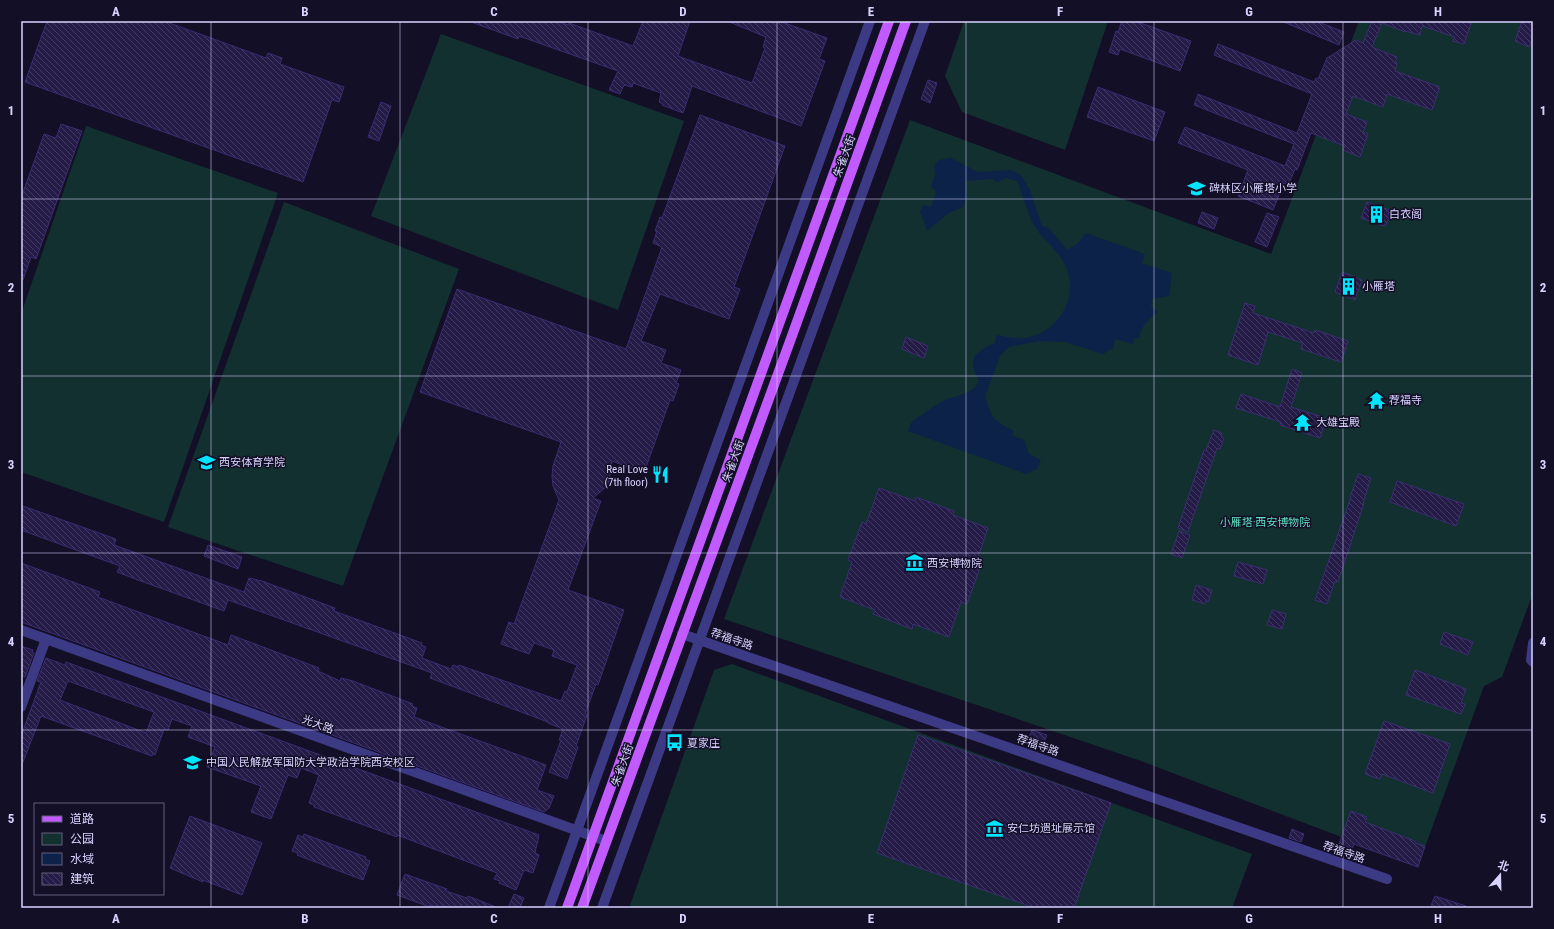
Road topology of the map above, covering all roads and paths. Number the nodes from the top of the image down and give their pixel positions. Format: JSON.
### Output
{"nodes":[{"id":1,"x":870,"y":21,"type":"edge"},
{"id":2,"x":889,"y":21,"type":"edge"},
{"id":3,"x":906,"y":21,"type":"edge"},
{"id":4,"x":924,"y":21,"type":"edge"},
{"id":5,"x":21,"y":630,"type":"edge"},
{"id":6,"x":682,"y":634,"type":"junction"},
{"id":7,"x":46,"y":640,"type":"junction"},
{"id":8,"x":700,"y":640,"type":"junction"},
{"id":9,"x":1533,"y":643,"type":"edge"},
{"id":10,"x":1533,"y":662,"type":"edge"},
{"id":11,"x":21,"y":707,"type":"edge"},
{"id":12,"x":577,"y":830,"type":"junction"},
{"id":13,"x":592,"y":836,"type":"junction"},
{"id":14,"x":606,"y":841,"type":"junction"},
{"id":15,"x":1387,"y":879,"type":"dead end"},
{"id":16,"x":549,"y":908,"type":"edge"},
{"id":17,"x":567,"y":908,"type":"edge"},
{"id":18,"x":582,"y":908,"type":"edge"},
{"id":19,"x":602,"y":908,"type":"edge"}],
"edges":[{"from":1,"to":12,"type":"street"},
{"from":2,"to":13,"type":"main road","name":"朱雀大街"},
{"from":3,"to":6,"type":"main road","name":"朱雀大街"},
{"from":4,"to":8,"type":"street"},
{"from":5,"to":7,"type":"street","name":"光大路"},
{"from":6,"to":8,"type":"street","name":"荐福寺路"},
{"from":6,"to":14,"type":"main road","name":"朱雀大街"},
{"from":7,"to":11,"type":"street"},
{"from":7,"to":12,"type":"street","name":"光大路"},
{"from":8,"to":15,"type":"street","name":"荐福寺路"},
{"from":8,"to":19,"type":"street"},
{"from":9,"to":10,"type":"street"},
{"from":12,"to":13,"type":"street","name":"光大路"},
{"from":12,"to":16,"type":"street"},
{"from":13,"to":14,"type":"street","name":"光大路"},
{"from":13,"to":17,"type":"main road","name":"朱雀大街"},
{"from":14,"to":18,"type":"main road","name":"朱雀大街"}]}
